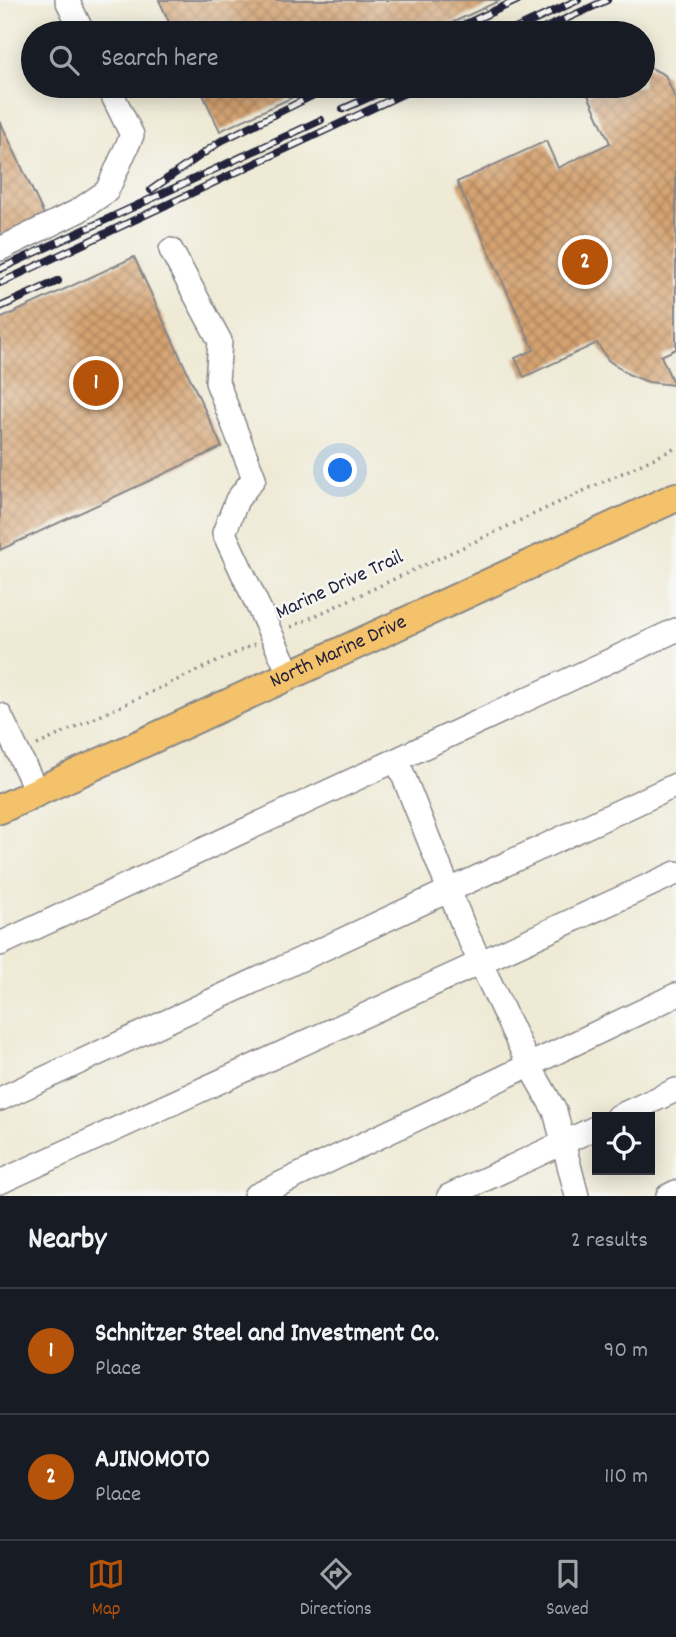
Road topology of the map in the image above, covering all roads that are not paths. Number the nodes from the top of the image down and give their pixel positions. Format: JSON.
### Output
{"nodes":[{"id":1,"x":67,"y":0,"type":"edge"},
{"id":2,"x":77,"y":21,"type":"edge"},
{"id":3,"x":114,"y":98,"type":"edge"},
{"id":4,"x":0,"y":249,"type":"edge"},
{"id":5,"x":171,"y":250,"type":"dead end"},
{"id":6,"x":676,"y":496,"type":"edge"},
{"id":7,"x":676,"y":630,"type":"edge"},
{"id":8,"x":290,"y":675,"type":"junction"},
{"id":9,"x":0,"y":715,"type":"edge"},
{"id":10,"x":397,"y":760,"type":"junction"},
{"id":11,"x":676,"y":785,"type":"edge"},
{"id":12,"x":37,"y":792,"type":"junction"},
{"id":13,"x":0,"y":809,"type":"edge"},
{"id":14,"x":676,"y":873,"type":"edge"},
{"id":15,"x":450,"y":890,"type":"junction"},
{"id":16,"x":0,"y":944,"type":"edge"},
{"id":17,"x":482,"y":962,"type":"junction"},
{"id":18,"x":676,"y":995,"type":"edge"},
{"id":19,"x":529,"y":1065,"type":"junction"},
{"id":20,"x":676,"y":1090,"type":"edge"},
{"id":21,"x":0,"y":1099,"type":"edge"},
{"id":22,"x":628,"y":1112,"type":"edge"},
{"id":23,"x":592,"y":1128,"type":"edge"},
{"id":24,"x":565,"y":1142,"type":"junction"},
{"id":25,"x":0,"y":1182,"type":"edge"},
{"id":26,"x":676,"y":1192,"type":"edge"},
{"id":27,"x":255,"y":1196,"type":"edge"},
{"id":28,"x":449,"y":1196,"type":"edge"},
{"id":29,"x":577,"y":1196,"type":"edge"},
{"id":30,"x":668,"y":1196,"type":"edge"}],
"edges":[{"from":1,"to":2,"type":"lane"},
{"from":3,"to":4,"type":"lane"},
{"from":5,"to":8,"type":"lane"},
{"from":6,"to":8,"type":"main road","name":"North Marine Drive"},
{"from":7,"to":10,"type":"lane"},
{"from":8,"to":12,"type":"main road","name":"North Marine Drive"},
{"from":9,"to":12,"type":"lane"},
{"from":10,"to":15,"type":"lane"},
{"from":10,"to":16,"type":"lane"},
{"from":11,"to":15,"type":"lane"},
{"from":12,"to":13,"type":"main road","name":"North Marine Drive"},
{"from":14,"to":17,"type":"lane"},
{"from":15,"to":17,"type":"lane"},
{"from":15,"to":21,"type":"lane"},
{"from":17,"to":19,"type":"lane"},
{"from":17,"to":25,"type":"lane"},
{"from":18,"to":19,"type":"lane"},
{"from":19,"to":24,"type":"lane"},
{"from":19,"to":27,"type":"lane"},
{"from":20,"to":22,"type":"lane"},
{"from":23,"to":24,"type":"lane"},
{"from":24,"to":28,"type":"lane"},
{"from":24,"to":29,"type":"lane"},
{"from":26,"to":30,"type":"lane"}]}
